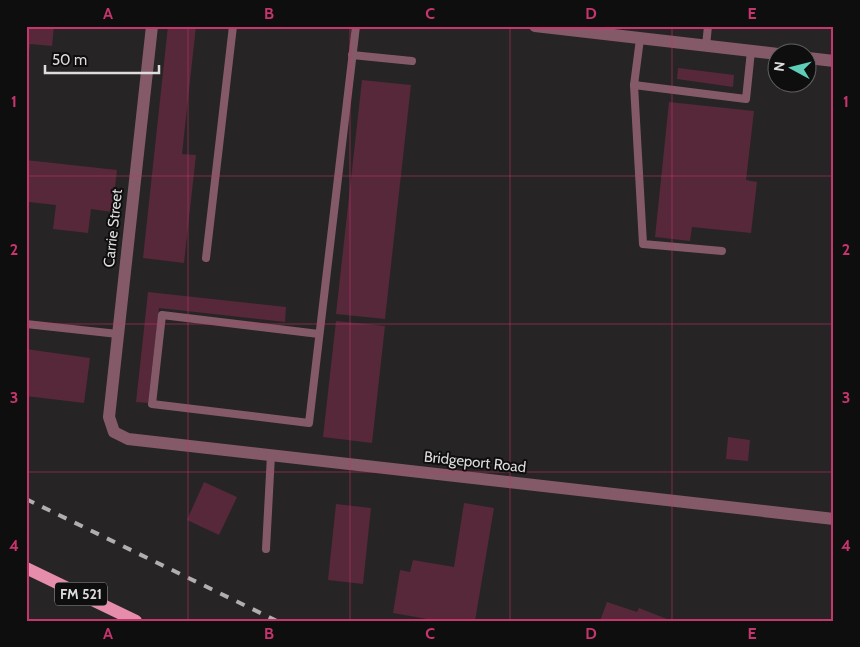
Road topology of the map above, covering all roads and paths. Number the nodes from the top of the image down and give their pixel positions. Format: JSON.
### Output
{"nodes":[{"id":1,"x":152,"y":26,"type":"edge"},
{"id":2,"x":233,"y":26,"type":"edge"},
{"id":3,"x":356,"y":26,"type":"edge"},
{"id":4,"x":535,"y":26,"type":"edge"},
{"id":5,"x":708,"y":26,"type":"edge"},
{"id":6,"x":640,"y":38,"type":"junction"},
{"id":7,"x":706,"y":46,"type":"junction"},
{"id":8,"x":752,"y":51,"type":"junction"},
{"id":9,"x":768,"y":53,"type":"edge"},
{"id":10,"x":352,"y":55,"type":"junction"},
{"id":11,"x":818,"y":59,"type":"edge"},
{"id":12,"x":412,"y":61,"type":"dead end"},
{"id":13,"x":834,"y":61,"type":"edge"},
{"id":14,"x":634,"y":85,"type":"junction"},
{"id":15,"x":722,"y":251,"type":"dead end"},
{"id":16,"x":206,"y":258,"type":"dead end"},
{"id":17,"x":26,"y":324,"type":"edge"},
{"id":18,"x":118,"y":334,"type":"junction"},
{"id":19,"x":319,"y":334,"type":"junction"},
{"id":20,"x":114,"y":432,"type":"joint"},
{"id":21,"x":271,"y":455,"type":"junction"},
{"id":22,"x":834,"y":519,"type":"edge"},
{"id":23,"x":266,"y":549,"type":"dead end"},
{"id":24,"x":26,"y":568,"type":"edge"},
{"id":25,"x":136,"y":621,"type":"edge"}],
"edges":[{"from":1,"to":18,"type":"street","name":"Carrie Street"},
{"from":2,"to":16,"type":"lane"},
{"from":3,"to":10,"type":"lane"},
{"from":4,"to":6,"type":"street"},
{"from":5,"to":7,"type":"lane"},
{"from":6,"to":7,"type":"street"},
{"from":6,"to":14,"type":"lane"},
{"from":7,"to":8,"type":"street"},
{"from":8,"to":9,"type":"street"},
{"from":8,"to":14,"type":"lane"},
{"from":10,"to":12,"type":"lane"},
{"from":10,"to":19,"type":"lane"},
{"from":11,"to":13,"type":"street"},
{"from":14,"to":15,"type":"lane"},
{"from":17,"to":18,"type":"lane"},
{"from":18,"to":20,"type":"street","name":"Carrie Street"},
{"from":19,"to":19,"type":"lane"},
{"from":20,"to":21,"type":"street","name":"Bridgeport Road"},
{"from":21,"to":22,"type":"street","name":"Bridgeport Road"},
{"from":21,"to":23,"type":"lane"},
{"from":24,"to":25,"type":"main road","number":"FM 521"}]}
